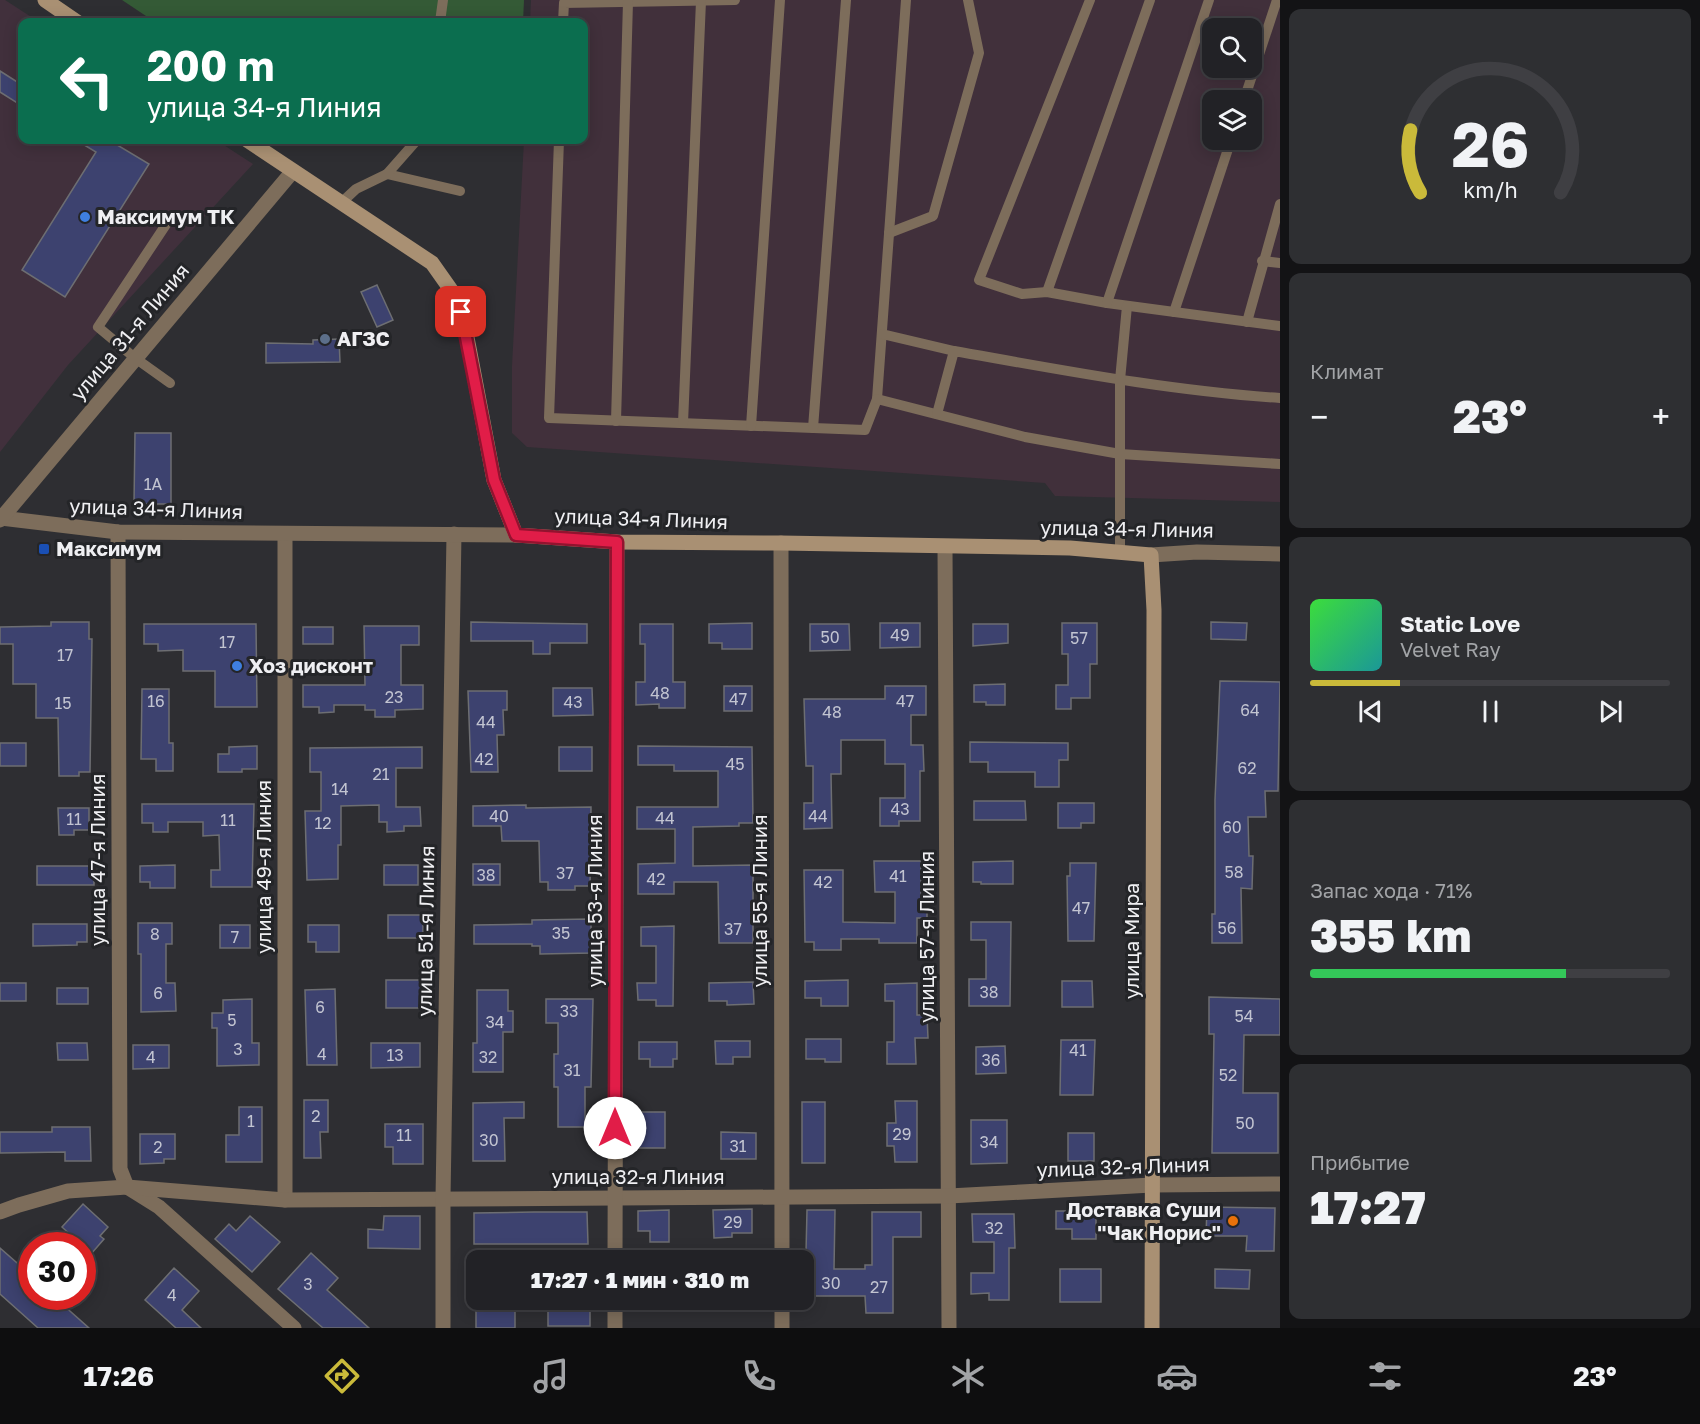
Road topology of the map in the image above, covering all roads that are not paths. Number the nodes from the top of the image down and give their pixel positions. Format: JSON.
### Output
{"nodes":[{"id":1,"x":45,"y":0,"type":"edge"},
{"id":2,"x":442,"y":0,"type":"edge"},
{"id":3,"x":735,"y":0,"type":"edge"},
{"id":4,"x":780,"y":0,"type":"edge"},
{"id":5,"x":846,"y":0,"type":"edge"},
{"id":6,"x":906,"y":0,"type":"edge"},
{"id":7,"x":968,"y":0,"type":"edge"},
{"id":8,"x":1090,"y":0,"type":"edge"},
{"id":9,"x":1150,"y":0,"type":"edge"},
{"id":10,"x":1209,"y":0,"type":"edge"},
{"id":11,"x":1277,"y":0,"type":"edge"},
{"id":12,"x":701,"y":1,"type":"edge"},
{"id":13,"x":628,"y":2,"type":"junction"},
{"id":14,"x":71,"y":18,"type":"edge"},
{"id":15,"x":440,"y":18,"type":"edge"},
{"id":16,"x":563,"y":18,"type":"edge"},
{"id":17,"x":1247,"y":90,"type":"edge"},
{"id":18,"x":253,"y":144,"type":"edge"},
{"id":19,"x":413,"y":144,"type":"edge"},
{"id":20,"x":559,"y":144,"type":"edge"},
{"id":21,"x":1228,"y":150,"type":"edge"},
{"id":22,"x":293,"y":171,"type":"junction"},
{"id":23,"x":387,"y":174,"type":"junction"},
{"id":24,"x":460,"y":191,"type":"dead end"},
{"id":25,"x":341,"y":203,"type":"junction"},
{"id":26,"x":1280,"y":204,"type":"edge"},
{"id":27,"x":169,"y":220,"type":"dead end"},
{"id":28,"x":889,"y":233,"type":"junction"},
{"id":29,"x":1262,"y":261,"type":"junction"},
{"id":30,"x":1280,"y":263,"type":"edge"},
{"id":31,"x":1047,"y":292,"type":"junction"},
{"id":32,"x":1107,"y":303,"type":"junction"},
{"id":33,"x":1127,"y":306,"type":"junction"},
{"id":34,"x":1174,"y":312,"type":"junction"},
{"id":35,"x":1246,"y":322,"type":"junction"},
{"id":36,"x":1280,"y":326,"type":"edge"},
{"id":37,"x":882,"y":334,"type":"junction"},
{"id":38,"x":954,"y":351,"type":"junction"},
{"id":39,"x":135,"y":358,"type":"junction"},
{"id":40,"x":1120,"y":380,"type":"junction"},
{"id":41,"x":170,"y":383,"type":"dead end"},
{"id":42,"x":1280,"y":398,"type":"edge"},
{"id":43,"x":877,"y":399,"type":"junction"},
{"id":44,"x":936,"y":414,"type":"junction"},
{"id":45,"x":616,"y":421,"type":"junction"},
{"id":46,"x":683,"y":423,"type":"junction"},
{"id":47,"x":751,"y":426,"type":"junction"},
{"id":48,"x":813,"y":428,"type":"junction"},
{"id":49,"x":1119,"y":454,"type":"junction"},
{"id":50,"x":1280,"y":464,"type":"edge"},
{"id":51,"x":1,"y":519,"type":"edge"},
{"id":52,"x":118,"y":532,"type":"junction"},
{"id":53,"x":285,"y":534,"type":"junction"},
{"id":54,"x":454,"y":534,"type":"junction"},
{"id":55,"x":516,"y":535,"type":"junction"},
{"id":56,"x":617,"y":542,"type":"junction"},
{"id":57,"x":781,"y":543,"type":"junction"},
{"id":58,"x":945,"y":547,"type":"junction"},
{"id":59,"x":1120,"y":552,"type":"junction"},
{"id":60,"x":1280,"y":554,"type":"edge"},
{"id":61,"x":1151,"y":555,"type":"junction"},
{"id":62,"x":1280,"y":1184,"type":"edge"},
{"id":63,"x":1152,"y":1185,"type":"junction"},
{"id":64,"x":127,"y":1187,"type":"junction"},
{"id":65,"x":949,"y":1196,"type":"junction"},
{"id":66,"x":781,"y":1197,"type":"junction"},
{"id":67,"x":443,"y":1198,"type":"junction"},
{"id":68,"x":615,"y":1198,"type":"junction"},
{"id":69,"x":285,"y":1200,"type":"junction"},
{"id":70,"x":0,"y":1212,"type":"edge"},
{"id":71,"x":615,"y":1250,"type":"edge"},
{"id":72,"x":782,"y":1250,"type":"edge"},
{"id":73,"x":615,"y":1310,"type":"edge"},
{"id":74,"x":782,"y":1310,"type":"edge"},
{"id":75,"x":294,"y":1328,"type":"edge"},
{"id":76,"x":443,"y":1328,"type":"edge"},
{"id":77,"x":615,"y":1328,"type":"edge"},
{"id":78,"x":782,"y":1328,"type":"edge"},
{"id":79,"x":949,"y":1328,"type":"edge"},
{"id":80,"x":1152,"y":1328,"type":"edge"}],
"edges":[{"from":1,"to":14,"type":"main road"},
{"from":2,"to":15,"type":"lane"},
{"from":3,"to":12,"type":"lane"},
{"from":4,"to":47,"type":"lane"},
{"from":5,"to":48,"type":"lane"},
{"from":6,"to":28,"type":"lane"},
{"from":7,"to":28,"type":"lane"},
{"from":8,"to":31,"type":"lane"},
{"from":9,"to":31,"type":"lane"},
{"from":10,"to":32,"type":"lane"},
{"from":11,"to":17,"type":"lane"},
{"from":12,"to":13,"type":"lane"},
{"from":12,"to":46,"type":"lane"},
{"from":13,"to":16,"type":"lane"},
{"from":13,"to":45,"type":"lane"},
{"from":18,"to":22,"type":"main road"},
{"from":19,"to":23,"type":"lane"},
{"from":20,"to":45,"type":"lane"},
{"from":21,"to":34,"type":"lane"},
{"from":22,"to":25,"type":"main road"},
{"from":22,"to":39,"type":"street","name":"улица 31-я Линия"},
{"from":23,"to":24,"type":"lane"},
{"from":23,"to":25,"type":"lane"},
{"from":25,"to":55,"type":"main road"},
{"from":26,"to":29,"type":"lane"},
{"from":27,"to":39,"type":"lane"},
{"from":28,"to":37,"type":"lane"},
{"from":29,"to":30,"type":"lane"},
{"from":29,"to":35,"type":"lane"},
{"from":31,"to":32,"type":"lane"},
{"from":32,"to":33,"type":"lane"},
{"from":33,"to":34,"type":"lane"},
{"from":33,"to":40,"type":"lane"},
{"from":34,"to":35,"type":"lane"},
{"from":35,"to":36,"type":"lane"},
{"from":37,"to":38,"type":"lane"},
{"from":37,"to":43,"type":"lane"},
{"from":38,"to":40,"type":"lane"},
{"from":38,"to":44,"type":"lane"},
{"from":39,"to":41,"type":"lane"},
{"from":39,"to":51,"type":"street","name":"улица 31-я Линия"},
{"from":40,"to":42,"type":"lane"},
{"from":40,"to":49,"type":"lane"},
{"from":43,"to":44,"type":"lane"},
{"from":43,"to":48,"type":"lane"},
{"from":44,"to":49,"type":"lane"},
{"from":45,"to":46,"type":"lane"},
{"from":46,"to":47,"type":"lane"},
{"from":47,"to":48,"type":"lane"},
{"from":49,"to":50,"type":"lane"},
{"from":49,"to":59,"type":"lane"},
{"from":51,"to":52,"type":"street","name":"улица 34-я Линия"},
{"from":52,"to":53,"type":"street","name":"улица 34-я Линия"},
{"from":52,"to":64,"type":"street","name":"улица 47-я Линия"},
{"from":53,"to":54,"type":"street","name":"улица 34-я Линия"},
{"from":53,"to":69,"type":"street","name":"улица 49-я Линия"},
{"from":54,"to":55,"type":"street","name":"улица 34-я Линия"},
{"from":54,"to":67,"type":"street","name":"улица 51-я Линия"},
{"from":55,"to":56,"type":"main road","name":"улица 34-я Линия"},
{"from":56,"to":57,"type":"main road","name":"улица 34-я Линия"},
{"from":56,"to":68,"type":"street","name":"улица 53-я Линия"},
{"from":57,"to":58,"type":"main road","name":"улица 34-я Линия"},
{"from":57,"to":66,"type":"street","name":"улица 55-я Линия"},
{"from":58,"to":59,"type":"main road","name":"улица 34-я Линия"},
{"from":58,"to":65,"type":"street","name":"улица 57-я Линия"},
{"from":59,"to":61,"type":"main road","name":"улица 34-я Линия"},
{"from":60,"to":61,"type":"street","name":"улица 34-я Линия"},
{"from":61,"to":63,"type":"main road","name":"улица Мира"},
{"from":62,"to":63,"type":"street","name":"улица 32-я Линия"},
{"from":63,"to":65,"type":"street","name":"улица 32-я Линия"},
{"from":63,"to":80,"type":"main road","name":"улица Мира"},
{"from":64,"to":69,"type":"street","name":"улица 32-я Линия"},
{"from":64,"to":70,"type":"street","name":"улица 32-я Линия"},
{"from":64,"to":75,"type":"street"},
{"from":65,"to":66,"type":"street","name":"улица 32-я Линия"},
{"from":65,"to":79,"type":"street","name":"улица 57-я Линия"},
{"from":66,"to":68,"type":"street","name":"улица 32-я Линия"},
{"from":66,"to":72,"type":"street","name":"улица 55-я Линия"},
{"from":67,"to":68,"type":"street","name":"улица 32-я Линия"},
{"from":67,"to":69,"type":"street","name":"улица 32-я Линия"},
{"from":67,"to":76,"type":"street","name":"улица 51-я Линия"},
{"from":68,"to":71,"type":"street","name":"улица 53-я Линия"},
{"from":73,"to":77,"type":"street"},
{"from":74,"to":78,"type":"street"}]}
